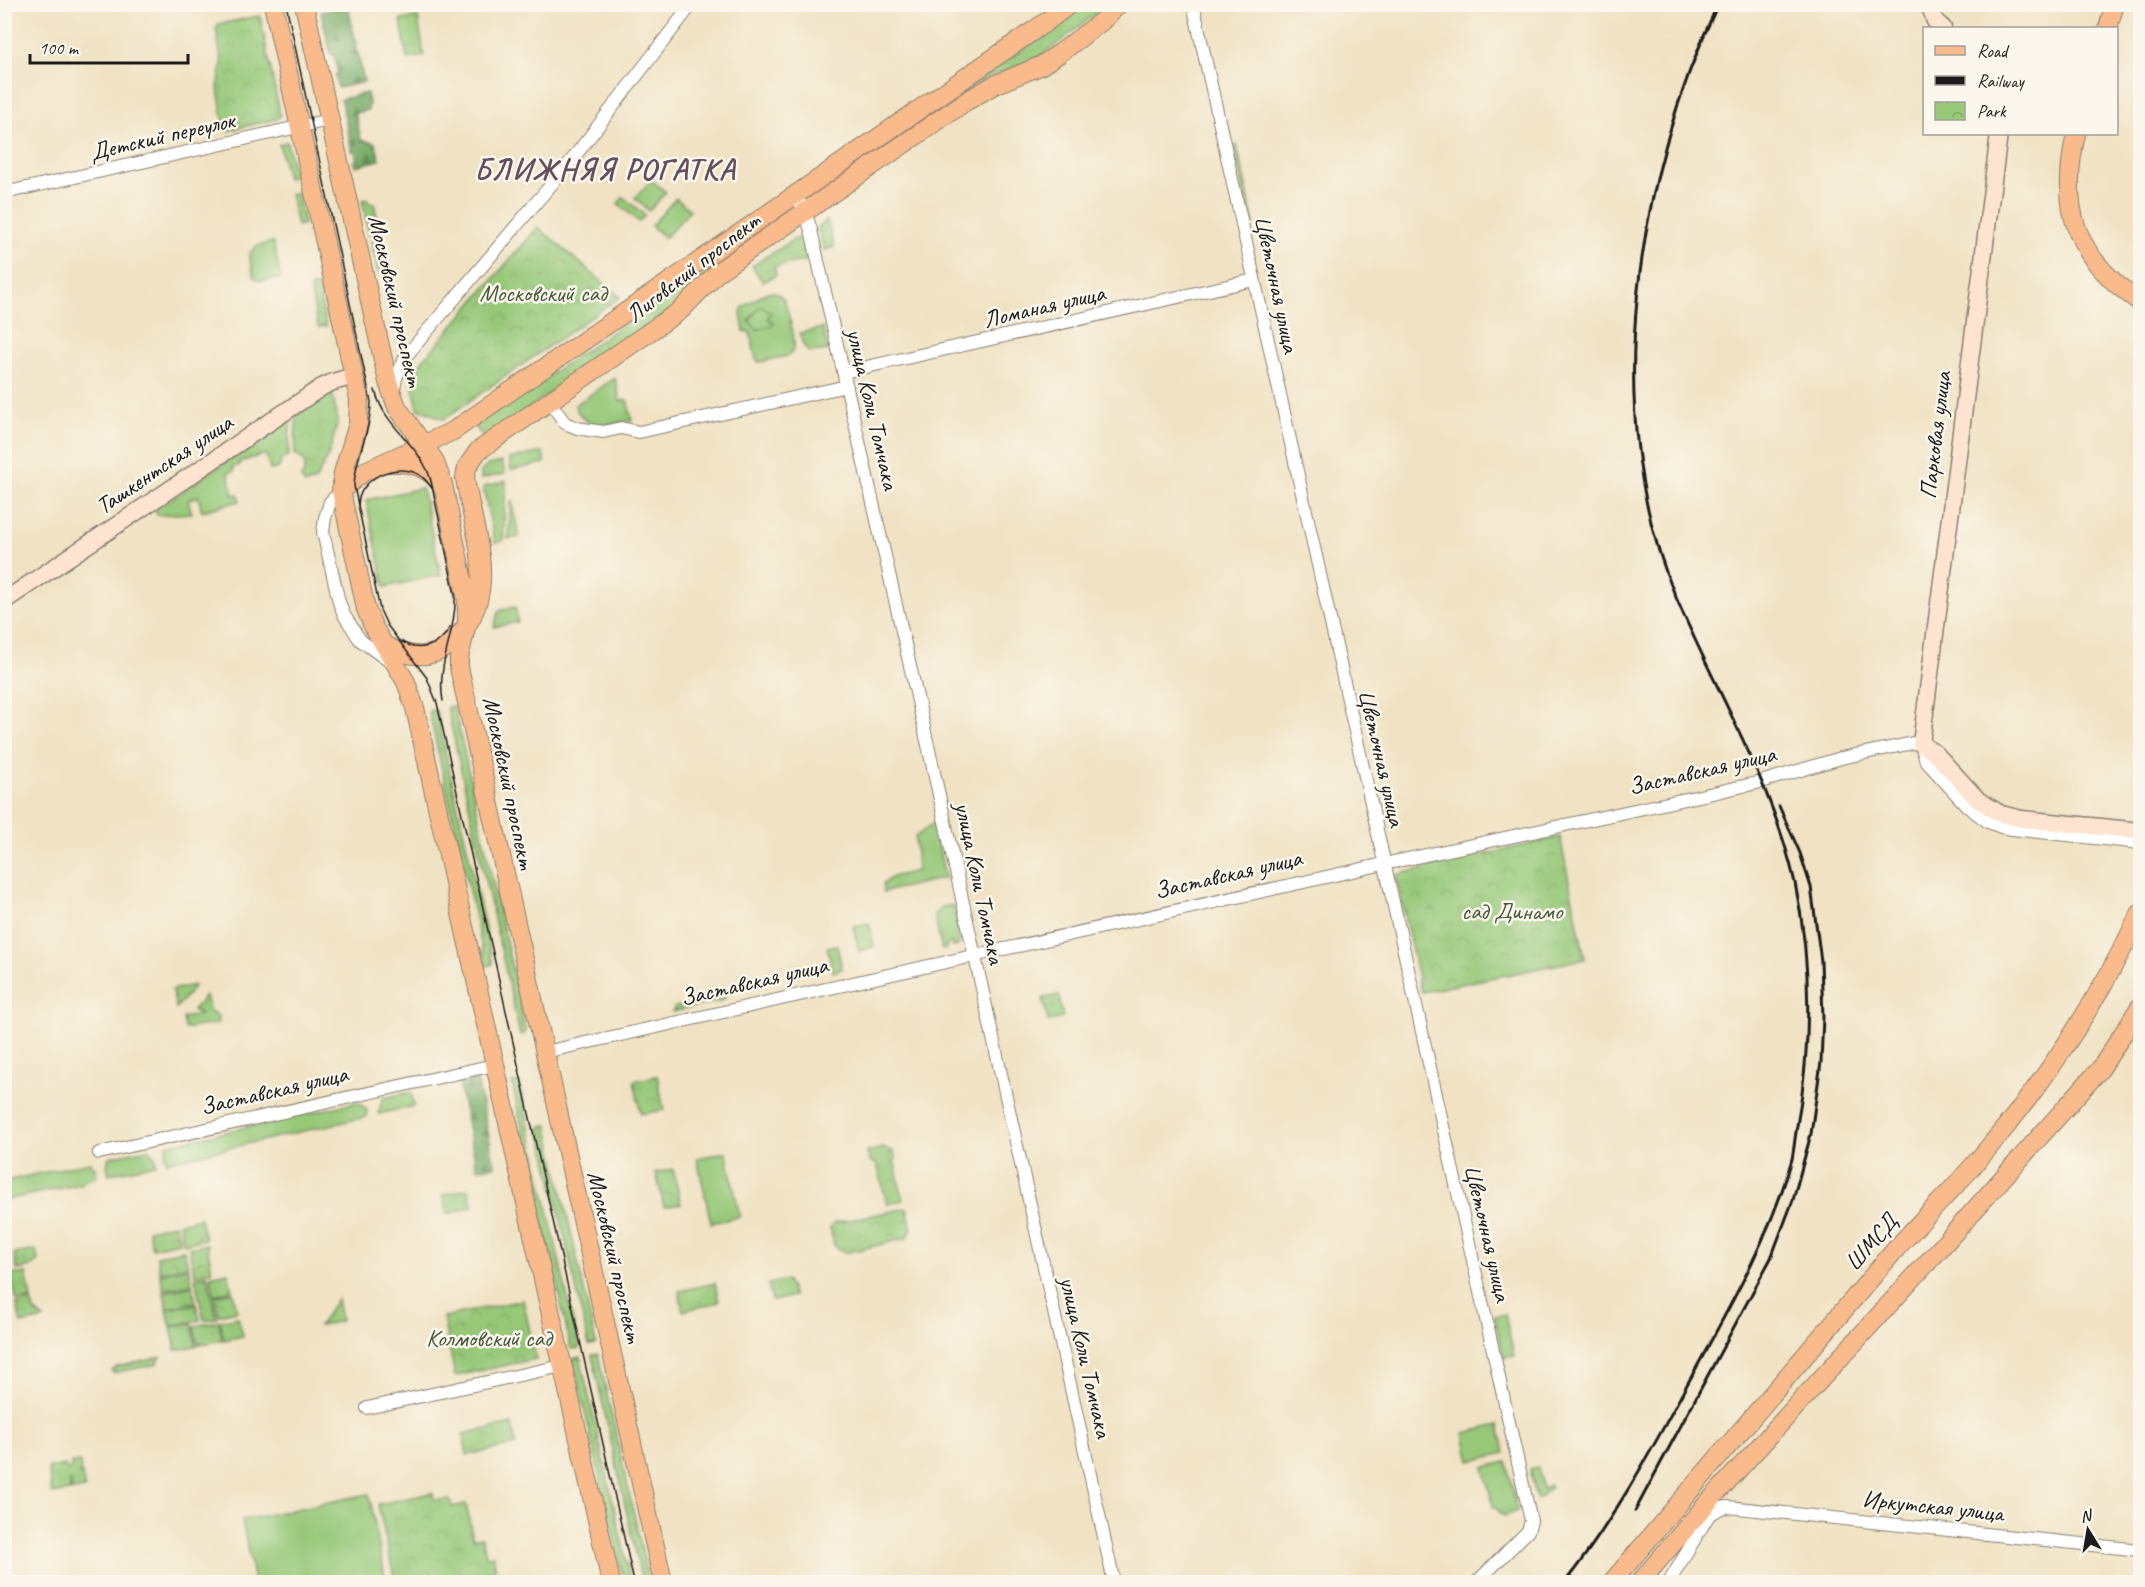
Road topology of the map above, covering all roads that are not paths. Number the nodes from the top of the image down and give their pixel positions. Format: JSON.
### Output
{"nodes":[{"id":1,"x":273,"y":4,"type":"edge"},
{"id":2,"x":304,"y":4,"type":"edge"},
{"id":3,"x":692,"y":4,"type":"edge"},
{"id":4,"x":1070,"y":4,"type":"edge"},
{"id":5,"x":1119,"y":4,"type":"edge"},
{"id":6,"x":1193,"y":4,"type":"edge"},
{"id":7,"x":1929,"y":4,"type":"edge"},
{"id":8,"x":2115,"y":4,"type":"edge"},
{"id":9,"x":1942,"y":27,"type":"edge"},
{"id":10,"x":2108,"y":27,"type":"edge"},
{"id":11,"x":329,"y":120,"type":"junction"},
{"id":12,"x":299,"y":126,"type":"junction"},
{"id":13,"x":1999,"y":135,"type":"edge"},
{"id":14,"x":2076,"y":135,"type":"edge"},
{"id":15,"x":4,"y":194,"type":"edge"},
{"id":16,"x":796,"y":195,"type":"junction"},
{"id":17,"x":805,"y":212,"type":"junction"},
{"id":18,"x":1254,"y":280,"type":"junction"},
{"id":19,"x":2140,"y":302,"type":"edge"},
{"id":20,"x":381,"y":355,"type":"junction"},
{"id":21,"x":406,"y":356,"type":"junction"},
{"id":22,"x":844,"y":372,"type":"junction"},
{"id":23,"x":354,"y":376,"type":"junction"},
{"id":24,"x":847,"y":386,"type":"junction"},
{"id":25,"x":393,"y":398,"type":"junction"},
{"id":26,"x":549,"y":401,"type":"junction"},
{"id":27,"x":424,"y":445,"type":"junction"},
{"id":28,"x":379,"y":464,"type":"junction"},
{"id":29,"x":341,"y":490,"type":"junction"},
{"id":30,"x":446,"y":497,"type":"junction"},
{"id":31,"x":4,"y":601,"type":"edge"},
{"id":32,"x":467,"y":623,"type":"junction"},
{"id":33,"x":386,"y":646,"type":"junction"},
{"id":34,"x":401,"y":671,"type":"junction"},
{"id":35,"x":1921,"y":744,"type":"junction"},
{"id":36,"x":2140,"y":831,"type":"edge"},
{"id":37,"x":2140,"y":843,"type":"edge"},
{"id":38,"x":1384,"y":864,"type":"junction"},
{"id":39,"x":2140,"y":914,"type":"edge"},
{"id":40,"x":975,"y":956,"type":"junction"},
{"id":41,"x":2140,"y":1007,"type":"edge"},
{"id":42,"x":545,"y":1052,"type":"junction"},
{"id":43,"x":494,"y":1065,"type":"junction"},
{"id":44,"x":99,"y":1153,"type":"dead end"},
{"id":45,"x":562,"y":1366,"type":"junction"},
{"id":46,"x":367,"y":1408,"type":"dead end"},
{"id":47,"x":2140,"y":1550,"type":"edge"},
{"id":48,"x":610,"y":1582,"type":"edge"},
{"id":49,"x":663,"y":1582,"type":"edge"},
{"id":50,"x":1114,"y":1582,"type":"edge"},
{"id":51,"x":1477,"y":1582,"type":"edge"},
{"id":52,"x":1612,"y":1582,"type":"edge"},
{"id":53,"x":1640,"y":1582,"type":"edge"},
{"id":54,"x":1669,"y":1582,"type":"edge"}],
"edges":[{"from":1,"to":12,"type":"main road"},
{"from":2,"to":11,"type":"main road","name":"Московский проспект"},
{"from":3,"to":21,"type":"street"},
{"from":4,"to":16,"type":"main road","name":"Лиговский проспект"},
{"from":5,"to":17,"type":"main road","name":"Лиговский проспект"},
{"from":6,"to":18,"type":"street","name":"Цветочная улица"},
{"from":7,"to":9,"type":"street"},
{"from":8,"to":10,"type":"main road"},
{"from":11,"to":12,"type":"street","name":"Детский переулок"},
{"from":11,"to":20,"type":"main road","name":"Московский проспект"},
{"from":12,"to":15,"type":"street","name":"Детский переулок"},
{"from":12,"to":23,"type":"main road"},
{"from":13,"to":35,"type":"street","name":"Парковая улица"},
{"from":14,"to":19,"type":"main road"},
{"from":16,"to":17,"type":"street","name":"улица Коли Томчака"},
{"from":16,"to":27,"type":"main road","name":"Лиговский проспект"},
{"from":17,"to":22,"type":"street","name":"улица Коли Томчака"},
{"from":17,"to":26,"type":"main road","name":"Лиговский проспект"},
{"from":18,"to":22,"type":"street","name":"Ломаная улица"},
{"from":18,"to":38,"type":"street","name":"Цветочная улица"},
{"from":20,"to":21,"type":"street"},
{"from":20,"to":25,"type":"main road","name":"Московский проспект"},
{"from":21,"to":25,"type":"street"},
{"from":22,"to":24,"type":"street","name":"улица Коли Томчака"},
{"from":23,"to":29,"type":"main road"},
{"from":23,"to":31,"type":"street","name":"Ташкентская улица"},
{"from":24,"to":26,"type":"street"},
{"from":24,"to":40,"type":"street","name":"улица Коли Томчака"},
{"from":25,"to":27,"type":"main road","name":"Московский проспект"},
{"from":26,"to":32,"type":"main road","name":"Лиговский проспект"},
{"from":27,"to":28,"type":"main road","name":"Лиговский проспект"},
{"from":27,"to":30,"type":"main road","name":"Московский проспект"},
{"from":28,"to":29,"type":"main road","name":"Лиговский проспект"},
{"from":28,"to":30,"type":"main road"},
{"from":29,"to":33,"type":"main road"},
{"from":29,"to":34,"type":"street"},
{"from":30,"to":32,"type":"main road","name":"Московский проспект"},
{"from":32,"to":33,"type":"main road"},
{"from":32,"to":42,"type":"main road","name":"Московский проспект"},
{"from":33,"to":34,"type":"main road"},
{"from":34,"to":43,"type":"main road"},
{"from":35,"to":36,"type":"street"},
{"from":35,"to":37,"type":"street"},
{"from":35,"to":38,"type":"street","name":"Заставская улица"},
{"from":38,"to":40,"type":"street","name":"Заставская улица"},
{"from":38,"to":51,"type":"street","name":"Цветочная улица"},
{"from":39,"to":52,"type":"main road","name":"ШМСД"},
{"from":40,"to":42,"type":"street","name":"Заставская улица"},
{"from":40,"to":50,"type":"street","name":"улица Коли Томчака"},
{"from":41,"to":53,"type":"main road"},
{"from":42,"to":49,"type":"main road","name":"Московский проспект"},
{"from":43,"to":44,"type":"street","name":"Заставская улица"},
{"from":43,"to":45,"type":"main road"},
{"from":45,"to":46,"type":"street"},
{"from":45,"to":48,"type":"main road"},
{"from":47,"to":54,"type":"street","name":"Иркутская улица"}]}
